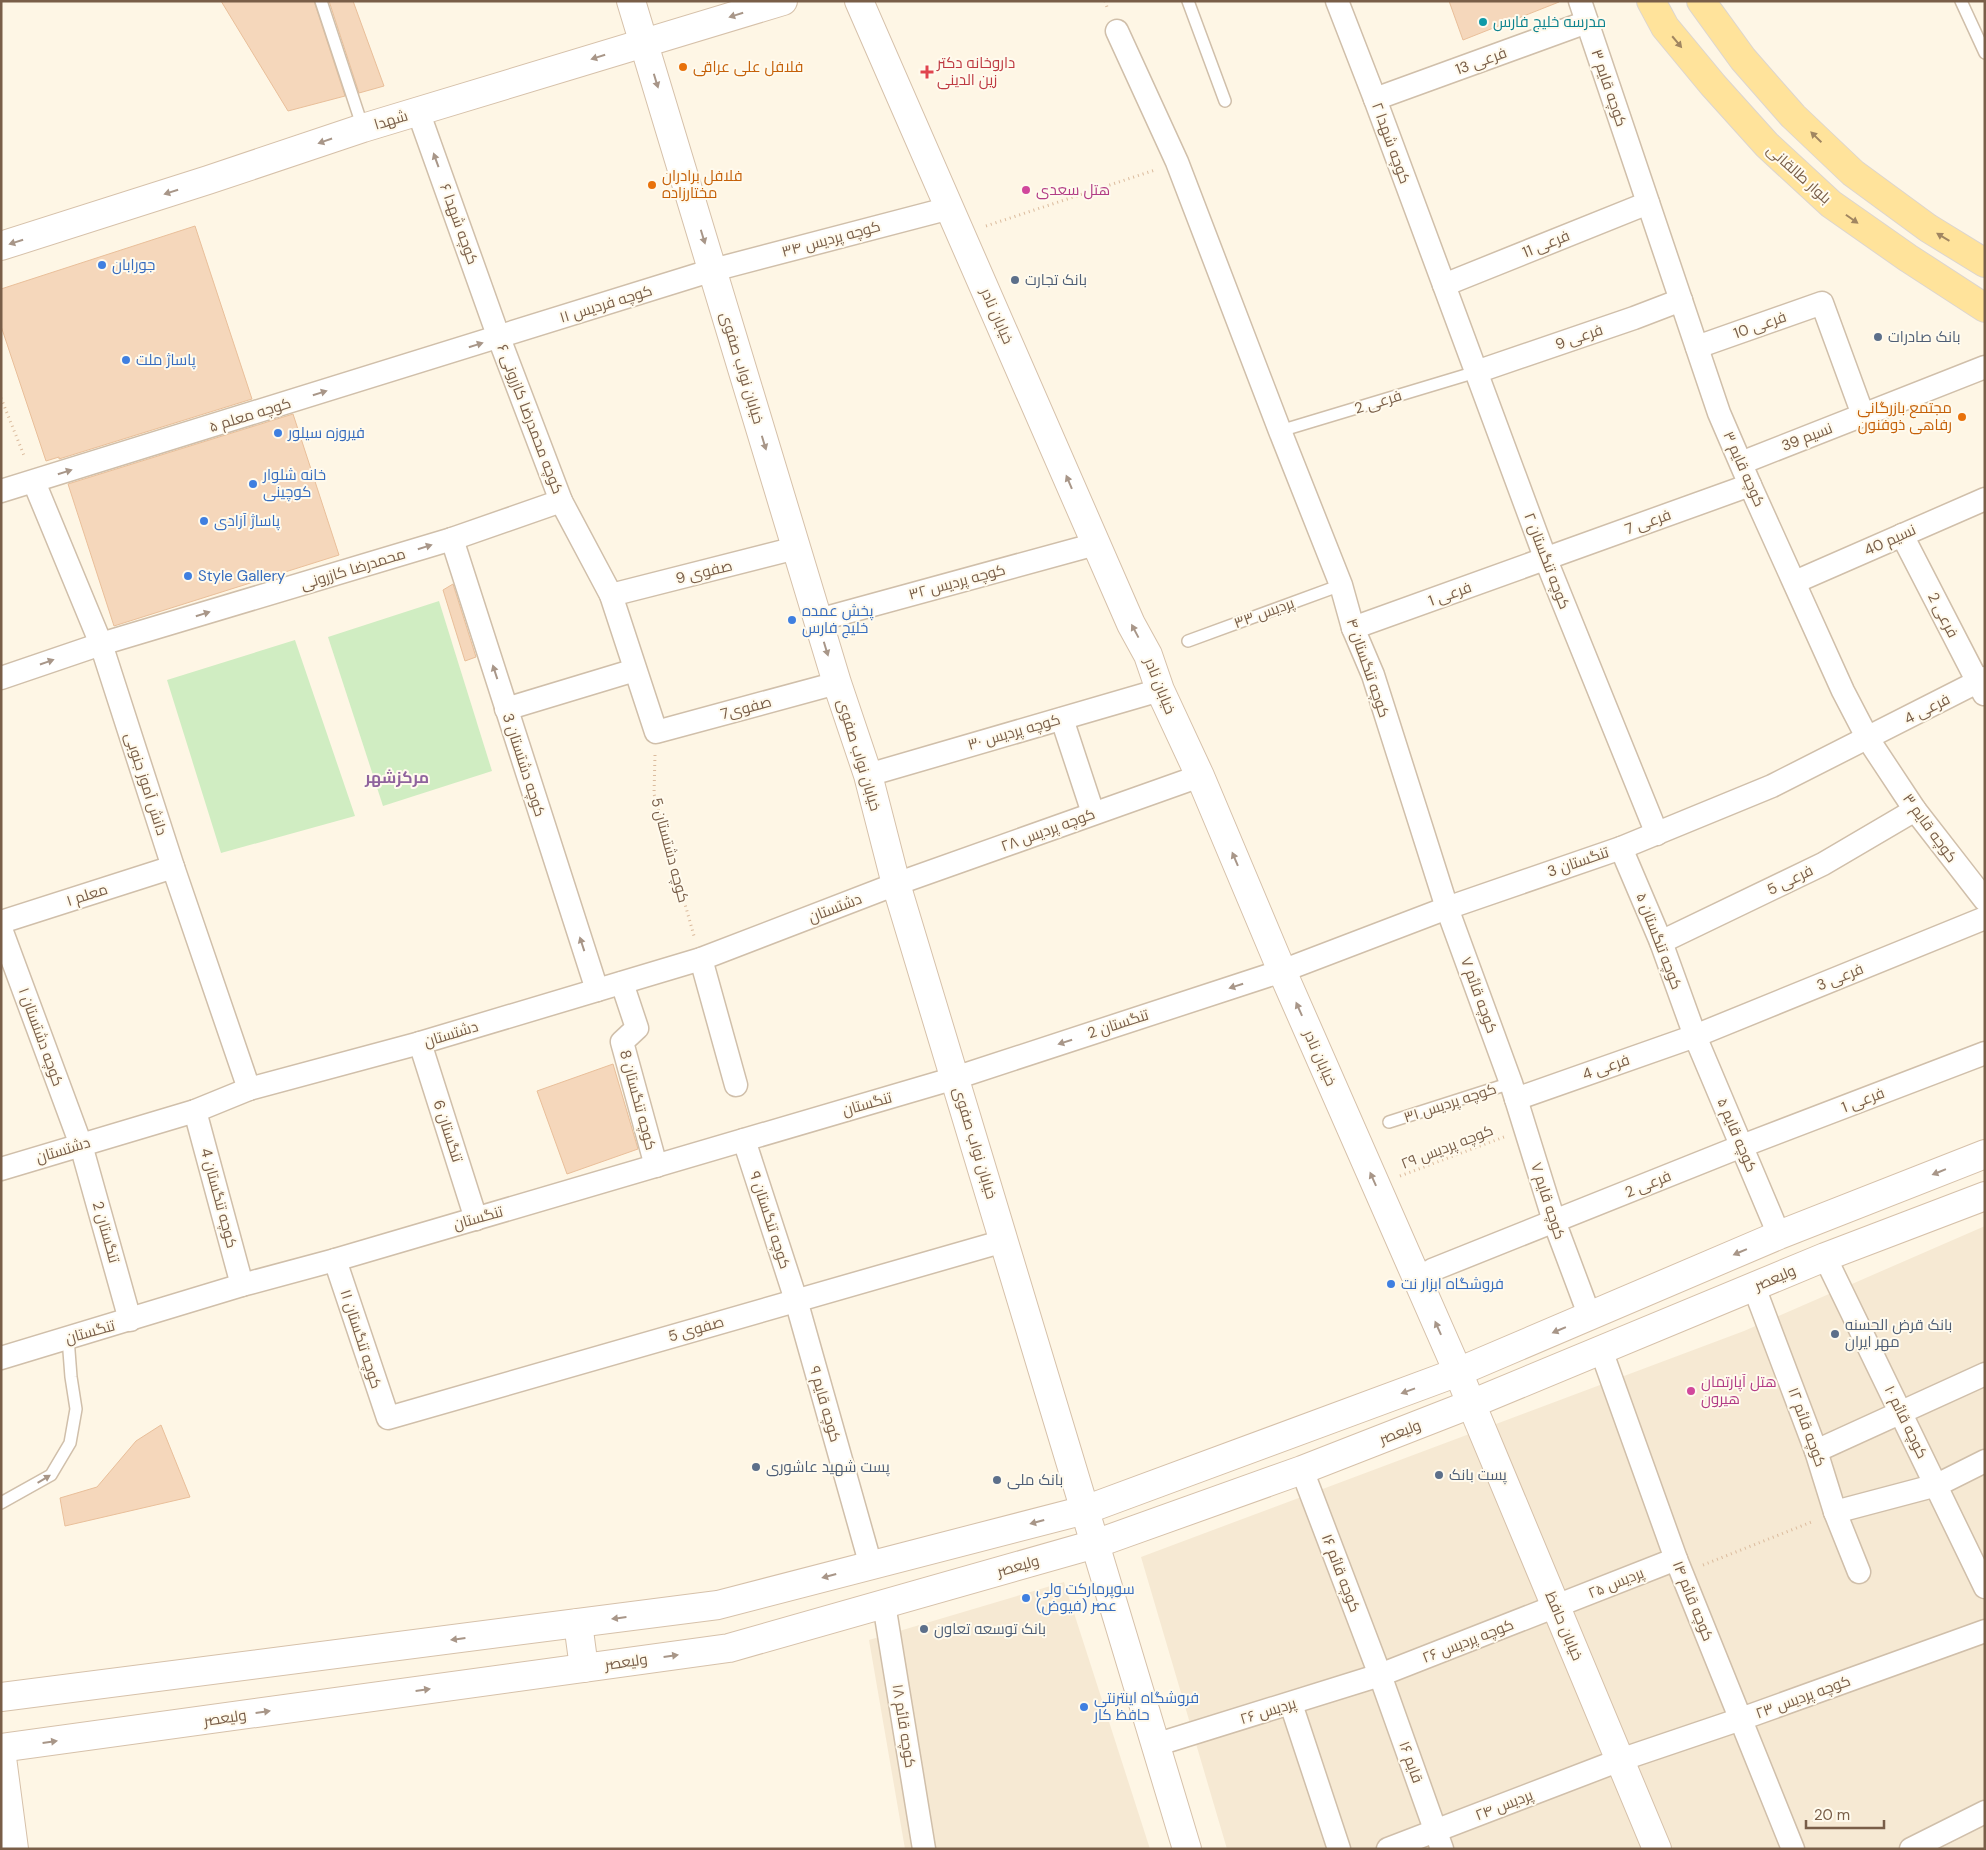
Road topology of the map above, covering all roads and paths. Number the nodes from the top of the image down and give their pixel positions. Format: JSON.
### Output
{"nodes":[{"id":1,"x":322,"y":1,"type":"edge"},
{"id":2,"x":631,"y":1,"type":"edge"},
{"id":3,"x":783,"y":1,"type":"edge"},
{"id":4,"x":859,"y":1,"type":"edge"},
{"id":5,"x":1188,"y":1,"type":"edge"},
{"id":6,"x":1337,"y":1,"type":"edge"},
{"id":7,"x":1580,"y":1,"type":"edge"},
{"id":8,"x":1651,"y":1,"type":"edge"},
{"id":9,"x":1701,"y":1,"type":"edge"},
{"id":10,"x":1961,"y":1,"type":"edge"},
{"id":11,"x":1587,"y":22,"type":"junction"},
{"id":12,"x":1116,"y":31,"type":"dead end"},
{"id":13,"x":644,"y":43,"type":"junction"},
{"id":14,"x":1985,"y":53,"type":"edge"},
{"id":15,"x":1375,"y":99,"type":"junction"},
{"id":16,"x":1225,"y":101,"type":"dead end"},
{"id":17,"x":418,"y":111,"type":"junction"},
{"id":18,"x":362,"y":128,"type":"junction"},
{"id":19,"x":1177,"y":162,"type":"junction"},
{"id":20,"x":1648,"y":203,"type":"junction"},
{"id":21,"x":950,"y":208,"type":"junction"},
{"id":22,"x":961,"y":234,"type":"junction"},
{"id":23,"x":1,"y":246,"type":"edge"},
{"id":24,"x":1985,"y":263,"type":"edge"},
{"id":25,"x":713,"y":270,"type":"junction"},
{"id":26,"x":1444,"y":285,"type":"junction"},
{"id":27,"x":1681,"y":300,"type":"junction"},
{"id":28,"x":1985,"y":308,"type":"edge"},
{"id":29,"x":499,"y":338,"type":"junction"},
{"id":30,"x":1697,"y":347,"type":"junction"},
{"id":31,"x":1985,"y":367,"type":"edge"},
{"id":32,"x":1476,"y":372,"type":"junction"},
{"id":33,"x":1,"y":398,"type":"edge"},
{"id":34,"x":1863,"y":415,"type":"junction"},
{"id":35,"x":1280,"y":431,"type":"junction"},
{"id":36,"x":1742,"y":463,"type":"junction"},
{"id":37,"x":34,"y":482,"type":"junction"},
{"id":38,"x":1750,"y":485,"type":"junction"},
{"id":39,"x":1,"y":491,"type":"edge"},
{"id":40,"x":1985,"y":499,"type":"edge"},
{"id":41,"x":561,"y":501,"type":"junction"},
{"id":42,"x":1902,"y":535,"type":"junction"},
{"id":43,"x":452,"y":539,"type":"junction"},
{"id":44,"x":1096,"y":544,"type":"junction"},
{"id":45,"x":796,"y":548,"type":"junction"},
{"id":46,"x":1546,"y":560,"type":"junction"},
{"id":47,"x":1795,"y":582,"type":"junction"},
{"id":48,"x":1341,"y":585,"type":"junction"},
{"id":49,"x":611,"y":595,"type":"junction"},
{"id":50,"x":818,"y":620,"type":"junction"},
{"id":51,"x":1353,"y":628,"type":"junction"},
{"id":52,"x":1188,"y":640,"type":"dead end"},
{"id":53,"x":101,"y":644,"type":"junction"},
{"id":54,"x":635,"y":670,"type":"junction"},
{"id":55,"x":1,"y":678,"type":"edge"},
{"id":56,"x":837,"y":683,"type":"junction"},
{"id":57,"x":1982,"y":685,"type":"edge"},
{"id":58,"x":1160,"y":690,"type":"junction"},
{"id":59,"x":506,"y":709,"type":"junction"},
{"id":60,"x":1062,"y":718,"type":"junction"},
{"id":61,"x":656,"y":732,"type":"junction"},
{"id":62,"x":1868,"y":738,"type":"junction"},
{"id":63,"x":868,"y":775,"type":"junction"},
{"id":64,"x":1200,"y":776,"type":"junction"},
{"id":65,"x":1915,"y":810,"type":"junction"},
{"id":66,"x":1094,"y":813,"type":"junction"},
{"id":67,"x":1657,"y":834,"type":"junction"},
{"id":68,"x":1621,"y":848,"type":"junction"},
{"id":69,"x":173,"y":867,"type":"junction"},
{"id":70,"x":896,"y":884,"type":"junction"},
{"id":71,"x":1981,"y":890,"type":"edge"},
{"id":72,"x":1447,"y":908,"type":"junction"},
{"id":73,"x":1985,"y":918,"type":"edge"},
{"id":74,"x":1,"y":922,"type":"edge"},
{"id":75,"x":1,"y":930,"type":"edge"},
{"id":76,"x":1661,"y":942,"type":"junction"},
{"id":77,"x":700,"y":959,"type":"junction"},
{"id":78,"x":1282,"y":971,"type":"junction"},
{"id":79,"x":622,"y":983,"type":"junction"},
{"id":80,"x":597,"y":990,"type":"junction"},
{"id":81,"x":1695,"y":1036,"type":"junction"},
{"id":82,"x":420,"y":1043,"type":"junction"},
{"id":83,"x":1985,"y":1053,"type":"edge"},
{"id":84,"x":955,"y":1078,"type":"junction"},
{"id":85,"x":736,"y":1085,"type":"dead end"},
{"id":86,"x":249,"y":1089,"type":"junction"},
{"id":87,"x":1513,"y":1091,"type":"junction"},
{"id":88,"x":195,"y":1111,"type":"junction"},
{"id":89,"x":1389,"y":1122,"type":"dead end"},
{"id":90,"x":1525,"y":1129,"type":"junction"},
{"id":91,"x":744,"y":1140,"type":"junction"},
{"id":92,"x":81,"y":1145,"type":"junction"},
{"id":93,"x":1742,"y":1146,"type":"junction"},
{"id":94,"x":1985,"y":1154,"type":"edge"},
{"id":95,"x":656,"y":1166,"type":"junction"},
{"id":96,"x":1,"y":1169,"type":"edge"},
{"id":97,"x":1376,"y":1185,"type":"junction"},
{"id":98,"x":1985,"y":1196,"type":"edge"},
{"id":99,"x":476,"y":1219,"type":"junction"},
{"id":100,"x":1554,"y":1221,"type":"junction"},
{"id":101,"x":1779,"y":1235,"type":"junction"},
{"id":102,"x":1004,"y":1240,"type":"junction"},
{"id":103,"x":1825,"y":1256,"type":"junction"},
{"id":104,"x":335,"y":1260,"type":"junction"},
{"id":105,"x":1432,"y":1270,"type":"dead end"},
{"id":106,"x":242,"y":1285,"type":"junction"},
{"id":107,"x":1754,"y":1287,"type":"junction"},
{"id":108,"x":796,"y":1300,"type":"junction"},
{"id":109,"x":1590,"y":1317,"type":"junction"},
{"id":110,"x":130,"y":1320,"type":"junction"},
{"id":111,"x":68,"y":1338,"type":"junction"},
{"id":112,"x":1601,"y":1350,"type":"junction"},
{"id":113,"x":1,"y":1358,"type":"edge"},
{"id":114,"x":1458,"y":1372,"type":"junction"},
{"id":115,"x":1985,"y":1374,"type":"edge"},
{"id":116,"x":1471,"y":1404,"type":"junction"},
{"id":117,"x":1901,"y":1411,"type":"junction"},
{"id":118,"x":388,"y":1418,"type":"joint"},
{"id":119,"x":1816,"y":1451,"type":"junction"},
{"id":120,"x":1985,"y":1461,"type":"edge"},
{"id":121,"x":1302,"y":1470,"type":"junction"},
{"id":122,"x":1937,"y":1486,"type":"junction"},
{"id":123,"x":1,"y":1503,"type":"edge"},
{"id":124,"x":1085,"y":1510,"type":"junction"},
{"id":125,"x":1835,"y":1512,"type":"junction"},
{"id":126,"x":1095,"y":1544,"type":"junction"},
{"id":127,"x":871,"y":1566,"type":"junction"},
{"id":128,"x":1679,"y":1566,"type":"junction"},
{"id":129,"x":1859,"y":1572,"type":"dead end"},
{"id":130,"x":1984,"y":1583,"type":"edge"},
{"id":131,"x":884,"y":1604,"type":"junction"},
{"id":132,"x":1556,"y":1607,"type":"junction"},
{"id":133,"x":578,"y":1623,"type":"junction"},
{"id":134,"x":1985,"y":1631,"type":"edge"},
{"id":135,"x":584,"y":1668,"type":"junction"},
{"id":136,"x":1380,"y":1675,"type":"junction"},
{"id":137,"x":1,"y":1697,"type":"edge"},
{"id":138,"x":1291,"y":1704,"type":"junction"},
{"id":139,"x":1741,"y":1720,"type":"junction"},
{"id":140,"x":1156,"y":1745,"type":"junction"},
{"id":141,"x":1,"y":1749,"type":"edge"},
{"id":142,"x":1620,"y":1760,"type":"junction"},
{"id":143,"x":1985,"y":1812,"type":"edge"},
{"id":144,"x":1439,"y":1840,"type":"edge"},
{"id":145,"x":14,"y":1849,"type":"edge"},
{"id":146,"x":924,"y":1849,"type":"edge"},
{"id":147,"x":1186,"y":1849,"type":"edge"},
{"id":148,"x":1339,"y":1849,"type":"edge"},
{"id":149,"x":1388,"y":1849,"type":"edge"},
{"id":150,"x":1657,"y":1849,"type":"edge"},
{"id":151,"x":1793,"y":1849,"type":"edge"},
{"id":152,"x":1911,"y":1849,"type":"edge"}],
"edges":[{"from":1,"to":18,"type":"lane"},
{"from":2,"to":13,"type":"street","name":"خیابان نواب صفوی"},
{"from":3,"to":13,"type":"street","name":"شهدا","one_way":true},
{"from":4,"to":21,"type":"street","name":"خیابان نادر"},
{"from":5,"to":16,"type":"lane"},
{"from":6,"to":15,"type":"street","name":"کوچه شهدا ۲"},
{"from":7,"to":11,"type":"street","name":"کوچه قایم ۳"},
{"from":8,"to":28,"type":"main road","name":"بلوار طالقانی","one_way":true},
{"from":24,"to":9,"type":"main road","one_way":true},
{"from":10,"to":14,"type":"lane"},
{"from":11,"to":15,"type":"street","name":"فرعی 13"},
{"from":11,"to":20,"type":"street","name":"کوچه قایم ۳"},
{"from":12,"to":19,"type":"street","name":"کوچه تنگستان ۴"},
{"from":13,"to":17,"type":"street","name":"شهدا","one_way":true},
{"from":13,"to":25,"type":"street","name":"خیابان نواب صفوی","one_way":true},
{"from":15,"to":26,"type":"street","name":"کوچه شهدا ۲"},
{"from":17,"to":18,"type":"street","name":"شهدا"},
{"from":29,"to":17,"type":"street","name":"کوچه شهدا ۶","one_way":true},
{"from":18,"to":23,"type":"street","name":"شهدا","one_way":true},
{"from":19,"to":22,"type":"path"},
{"from":19,"to":35,"type":"street","name":"کوچه تنگستان ۴"},
{"from":20,"to":26,"type":"street","name":"فرعی 11"},
{"from":20,"to":27,"type":"street","name":"کوچه قایم ۳"},
{"from":21,"to":22,"type":"street","name":"خیابان نادر"},
{"from":21,"to":25,"type":"street","name":"کوچه پردیس ۳۴"},
{"from":44,"to":22,"type":"street","name":"خیابان نادر","one_way":true},
{"from":25,"to":29,"type":"street","name":"کوچه فردیس ۱۱"},
{"from":25,"to":45,"type":"street","name":"خیابان نواب صفوی","one_way":true},
{"from":26,"to":32,"type":"street","name":"کوچه تنگستان ۲"},
{"from":27,"to":30,"type":"street","name":"کوچه قایم ۳"},
{"from":27,"to":32,"type":"street","name":"فرعی 9"},
{"from":37,"to":29,"type":"street","name":"کوچه معلم ۵","one_way":true},
{"from":29,"to":41,"type":"street","name":"کوچه محمدرضا کازرونی ۶"},
{"from":30,"to":34,"type":"street","name":"فرعی 10"},
{"from":30,"to":36,"type":"street","name":"کوچه قایم ۳"},
{"from":31,"to":34,"type":"street","name":"نسیم 39"},
{"from":32,"to":35,"type":"lane","name":"فرعی 2"},
{"from":32,"to":46,"type":"street","name":"کوچه تنگستان ۲"},
{"from":33,"to":37,"type":"path"},
{"from":34,"to":36,"type":"street","name":"نسیم 39"},
{"from":35,"to":48,"type":"street","name":"کوچه تنگستان ۴"},
{"from":36,"to":38,"type":"street","name":"کوچه قایم ۳"},
{"from":37,"to":39,"type":"street","name":"کوچه معلم ۵"},
{"from":37,"to":53,"type":"street","name":"دانش آموز جنوبی"},
{"from":38,"to":46,"type":"street","name":"فرعی 7"},
{"from":38,"to":47,"type":"street","name":"کوچه قایم ۳"},
{"from":40,"to":42,"type":"street","name":"نسیم 40"},
{"from":41,"to":43,"type":"street","name":"محمدرضا کازرونی"},
{"from":41,"to":49,"type":"street","name":"کوچه محمدرضا کازرونی ۶"},
{"from":42,"to":47,"type":"street","name":"نسیم 40"},
{"from":42,"to":57,"type":"street","name":"فرعی 2"},
{"from":53,"to":43,"type":"street","name":"محمدرضا کازرونی","one_way":true},
{"from":59,"to":43,"type":"street","name":"کوچه دشتستان 3","one_way":true},
{"from":44,"to":50,"type":"street","name":"کوچه پردیس ۳۲"},
{"from":58,"to":44,"type":"street","name":"خیابان نادر","one_way":true},
{"from":45,"to":49,"type":"street","name":"صفوی 9"},
{"from":45,"to":50,"type":"street","name":"خیابان نواب صفوی"},
{"from":46,"to":51,"type":"street","name":"فرعی 1"},
{"from":46,"to":67,"type":"street","name":"کوچه تنگستان ۲"},
{"from":47,"to":62,"type":"street","name":"کوچه قایم ۳"},
{"from":48,"to":51,"type":"street","name":"کوچه تنگستان ۴"},
{"from":48,"to":52,"type":"lane","name":"پردیس ۳۳"},
{"from":49,"to":54,"type":"street"},
{"from":50,"to":56,"type":"street","name":"خیابان نواب صفوی","one_way":true},
{"from":51,"to":72,"type":"street","name":"کوچه تنگستان ۴"},
{"from":55,"to":53,"type":"street","name":"محمدرضا کازرونی","one_way":true},
{"from":53,"to":69,"type":"street","name":"دانش آموز جنوبی"},
{"from":54,"to":59,"type":"street"},
{"from":54,"to":61,"type":"street"},
{"from":56,"to":61,"type":"street","name":"صفوی7"},
{"from":56,"to":63,"type":"street","name":"خیابان نواب صفوی"},
{"from":57,"to":62,"type":"street","name":"فرعی 4"},
{"from":58,"to":60,"type":"street","name":"کوچه پردیس ۳۰"},
{"from":58,"to":64,"type":"street","name":"خیابان نادر"},
{"from":80,"to":59,"type":"street","name":"کوچه دشتستان 3","one_way":true},
{"from":60,"to":63,"type":"street","name":"کوچه پردیس ۳۰"},
{"from":60,"to":66,"type":"street"},
{"from":61,"to":77,"type":"path","name":"کوچه دشتستان 5"},
{"from":62,"to":65,"type":"street","name":"کوچه قایم ۳"},
{"from":62,"to":67,"type":"street","name":"تنگستان 3"},
{"from":63,"to":70,"type":"street","name":"خیابان نواب صفوی"},
{"from":64,"to":66,"type":"street","name":"کوچه پردیس ۲۸"},
{"from":78,"to":64,"type":"street","name":"خیابان نادر","one_way":true},
{"from":65,"to":71,"type":"street","name":"کوچه قایم ۳"},
{"from":65,"to":76,"type":"street","name":"فرعی 5"},
{"from":66,"to":70,"type":"street","name":"کوچه پردیس ۲۸"},
{"from":67,"to":68,"type":"street","name":"تنگستان 3"},
{"from":68,"to":72,"type":"street","name":"تنگستان 3"},
{"from":68,"to":76,"type":"street","name":"کوچه تنگستان ۵"},
{"from":69,"to":74,"type":"street","name":"معلم ۱"},
{"from":69,"to":86,"type":"street","name":"دانش آموز جنوبی"},
{"from":70,"to":77,"type":"street","name":"دشتستان"},
{"from":70,"to":84,"type":"street","name":"خیابان نواب صفوی"},
{"from":72,"to":78,"type":"street","name":"تنگستان 3"},
{"from":72,"to":87,"type":"street","name":"کوچه قائم ۷"},
{"from":73,"to":81,"type":"street","name":"فرعی 3"},
{"from":75,"to":92,"type":"street","name":"کوچه دشتستان ۱"},
{"from":76,"to":81,"type":"street","name":"کوچه تنگستان ۵"},
{"from":77,"to":79,"type":"street","name":"دشتستان"},
{"from":77,"to":85,"type":"street"},
{"from":78,"to":84,"type":"street","name":"تنگستان 2","one_way":true},
{"from":97,"to":78,"type":"street","name":"خیابان نادر","one_way":true},
{"from":79,"to":80,"type":"street","name":"دشتستان"},
{"from":79,"to":95,"type":"street","name":"کوچه تنگستان 8"},
{"from":80,"to":82,"type":"street","name":"دشتستان"},
{"from":81,"to":87,"type":"street","name":"فرعی 4"},
{"from":81,"to":93,"type":"street","name":"کوچه قایم ۵"},
{"from":82,"to":86,"type":"street","name":"دشتستان"},
{"from":82,"to":99,"type":"street","name":"تنگستان 6"},
{"from":83,"to":93,"type":"street","name":"فرعی 1"},
{"from":84,"to":91,"type":"street","name":"تنگستان"},
{"from":84,"to":102,"type":"street","name":"خیابان نواب صفوی"},
{"from":86,"to":88,"type":"street","name":"دشتستان"},
{"from":87,"to":89,"type":"lane","name":"کوچه پردیس ۳۱"},
{"from":87,"to":90,"type":"street","name":"کوچه قایم ۷"},
{"from":88,"to":92,"type":"street","name":"دشتستان"},
{"from":88,"to":106,"type":"street","name":"کوچه تنگستان 4"},
{"from":90,"to":97,"type":"path","name":"کوچه پردیس ۲۹"},
{"from":90,"to":100,"type":"street","name":"کوچه قایم ۷"},
{"from":91,"to":95,"type":"street","name":"تنگستان"},
{"from":91,"to":108,"type":"street","name":"کوچه تنگستان ۹"},
{"from":92,"to":96,"type":"street","name":"دشتستان"},
{"from":92,"to":110,"type":"street","name":"تنگستان 2"},
{"from":93,"to":100,"type":"street","name":"فرعی 2"},
{"from":93,"to":101,"type":"street","name":"کوچه قایم ۵"},
{"from":94,"to":101,"type":"street","one_way":true},
{"from":95,"to":99,"type":"street","name":"تنگستان"},
{"from":114,"to":97,"type":"street","name":"خیابان نادر","one_way":true},
{"from":98,"to":103,"type":"street","name":"ولیعصر"},
{"from":99,"to":104,"type":"street","name":"تنگستان"},
{"from":100,"to":105,"type":"street","name":"فرعی 2"},
{"from":100,"to":109,"type":"street","name":"کوچه قایم ۷"},
{"from":101,"to":109,"type":"street","one_way":true},
{"from":102,"to":108,"type":"street","name":"صفوی 5"},
{"from":102,"to":124,"type":"street","name":"خیابان نواب صفوی"},
{"from":103,"to":107,"type":"street","name":"ولیعصر"},
{"from":103,"to":117,"type":"street","name":"کوچه قائم ۱۰"},
{"from":104,"to":106,"type":"street","name":"تنگستان"},
{"from":104,"to":118,"type":"street","name":"کوچه تنگستان ۱۱"},
{"from":106,"to":110,"type":"street","name":"تنگستان"},
{"from":107,"to":112,"type":"street","name":"ولیعصر"},
{"from":107,"to":119,"type":"street","name":"کوچه قائم ۱۲"},
{"from":108,"to":118,"type":"street","name":"صفوی 5"},
{"from":108,"to":127,"type":"street","name":"کوچه قایم ۹"},
{"from":109,"to":114,"type":"street","one_way":true},
{"from":110,"to":111,"type":"street","name":"تنگستان"},
{"from":111,"to":113,"type":"street","name":"تنگستان"},
{"from":123,"to":111,"type":"lane","one_way":true},
{"from":112,"to":116,"type":"street","name":"ولیعصر"},
{"from":112,"to":128,"type":"street","name":"کوچه قائم ۱۴"},
{"from":114,"to":116,"type":"street","name":"خیابان حافظ"},
{"from":114,"to":124,"type":"street","one_way":true},
{"from":115,"to":117,"type":"street"},
{"from":116,"to":121,"type":"street","name":"ولیعصر"},
{"from":116,"to":132,"type":"street","name":"خیابان حافظ"},
{"from":117,"to":119,"type":"street"},
{"from":117,"to":122,"type":"street","name":"کوچه قائم ۱۰"},
{"from":119,"to":125,"type":"street","name":"کوچه قائم ۱۲"},
{"from":120,"to":122,"type":"street"},
{"from":121,"to":126,"type":"street","name":"ولیعصر"},
{"from":121,"to":136,"type":"street","name":"کوچه قائم ۱۶"},
{"from":122,"to":125,"type":"street"},
{"from":122,"to":130,"type":"street","name":"کوچه قائم ۱۰"},
{"from":124,"to":126,"type":"street","name":"خیابان نواب صفوی"},
{"from":124,"to":127,"type":"street","one_way":true},
{"from":125,"to":128,"type":"path"},
{"from":125,"to":129,"type":"street","name":"کوچه قائم ۱۲"},
{"from":126,"to":131,"type":"street","name":"ولیعصر"},
{"from":126,"to":140,"type":"street"},
{"from":127,"to":133,"type":"street","one_way":true},
{"from":128,"to":132,"type":"street","name":"پردیس ۲۵"},
{"from":128,"to":139,"type":"street","name":"کوچه قائم ۱۴"},
{"from":135,"to":131,"type":"street","name":"ولیعصر","one_way":true},
{"from":131,"to":146,"type":"street","name":"کوچه قائم ۱۸"},
{"from":132,"to":136,"type":"street","name":"کوچه پردیس ۲۶"},
{"from":132,"to":142,"type":"street","name":"خیابان حافظ"},
{"from":133,"to":135,"type":"street"},
{"from":133,"to":137,"type":"street","one_way":true},
{"from":134,"to":139,"type":"street","name":"کوچه پردیس ۲۳"},
{"from":141,"to":135,"type":"street","name":"ولیعصر","one_way":true},
{"from":136,"to":138,"type":"street","name":"پردیس ۲۶"},
{"from":136,"to":144,"type":"street","name":"قایم ۱۶"},
{"from":138,"to":140,"type":"street","name":"پردیس ۲۶"},
{"from":138,"to":148,"type":"street"},
{"from":139,"to":142,"type":"street","name":"کوچه پردیس ۲۳"},
{"from":139,"to":151,"type":"street","name":"کوچه قائم ۱۴"},
{"from":140,"to":147,"type":"street"},
{"from":141,"to":145,"type":"street"},
{"from":142,"to":144,"type":"street","name":"پردیس ۲۴"},
{"from":142,"to":150,"type":"street","name":"خیابان حافظ"},
{"from":143,"to":152,"type":"street"},
{"from":144,"to":149,"type":"street","name":"پردیس ۲۴"}]}
